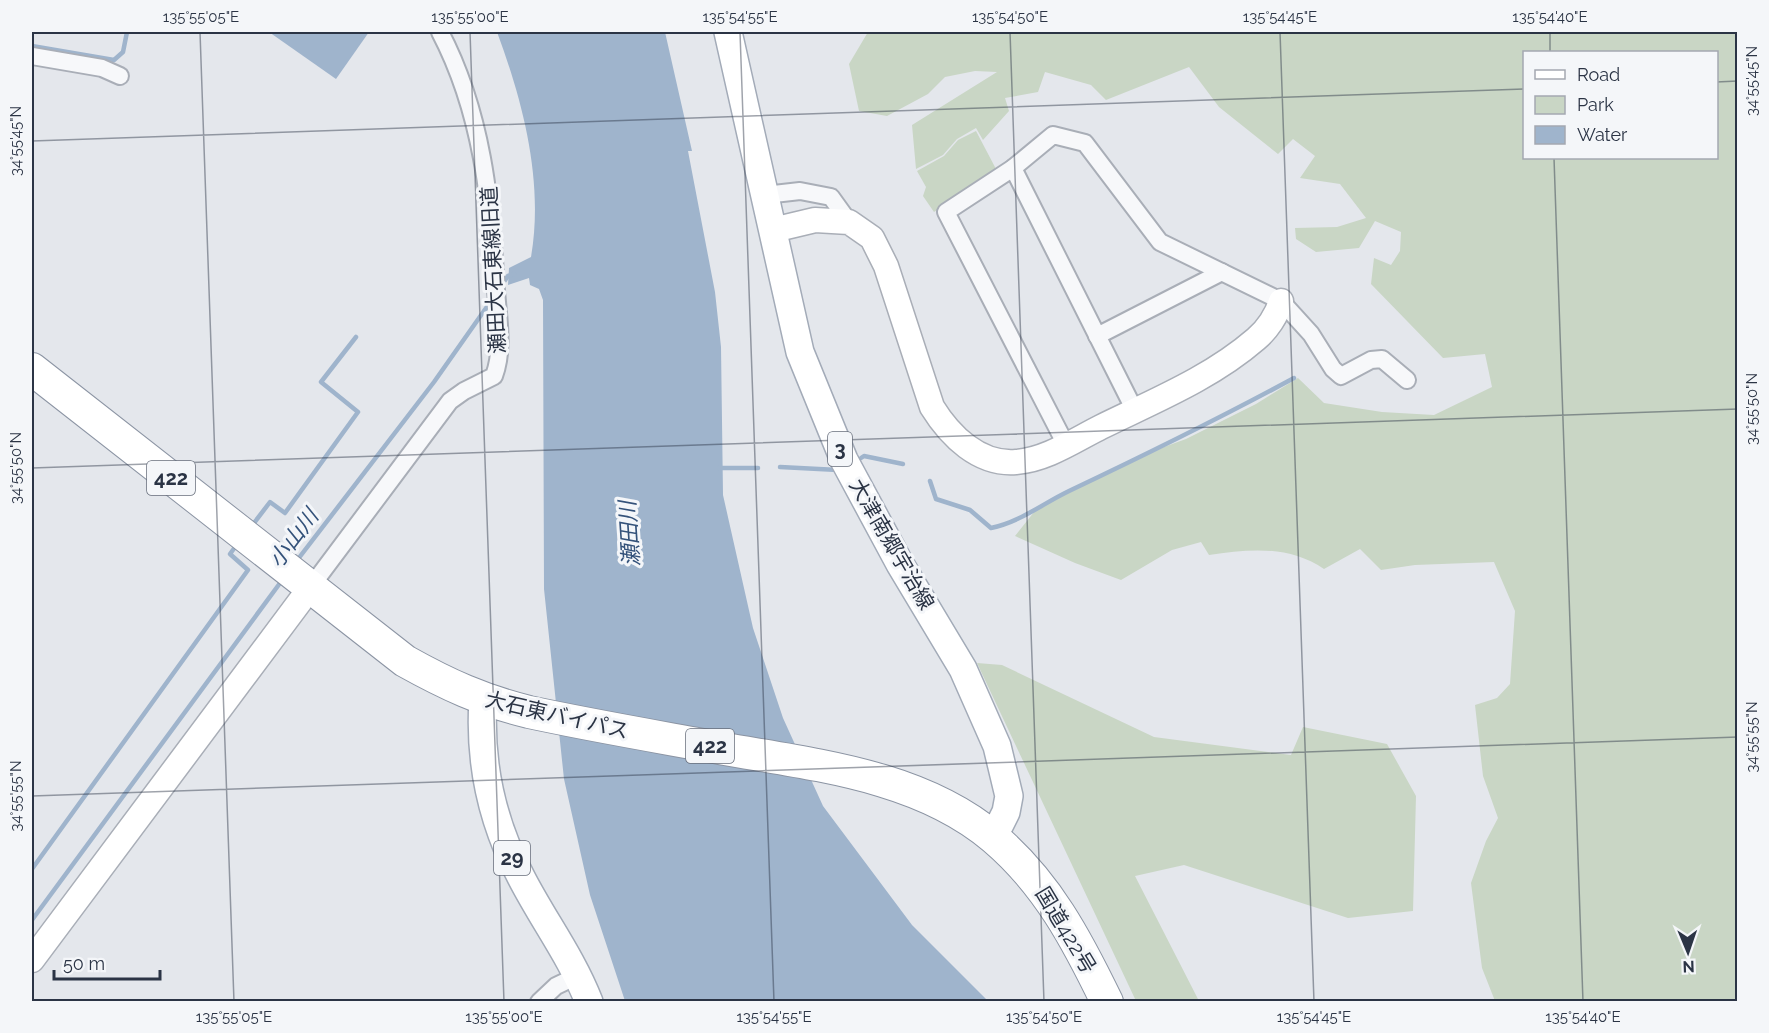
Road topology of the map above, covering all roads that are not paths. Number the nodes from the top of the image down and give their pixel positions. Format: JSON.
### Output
{"nodes":[{"id":1,"x":440,"y":32,"type":"edge"},
{"id":2,"x":728,"y":32,"type":"edge"},
{"id":3,"x":32,"y":56,"type":"edge"},
{"id":4,"x":120,"y":76,"type":"dead end"},
{"id":5,"x":1013,"y":168,"type":"junction"},
{"id":6,"x":765,"y":195,"type":"junction"},
{"id":7,"x":849,"y":222,"type":"junction"},
{"id":8,"x":773,"y":230,"type":"junction"},
{"id":9,"x":1222,"y":272,"type":"junction"},
{"id":10,"x":1281,"y":301,"type":"junction"},
{"id":11,"x":1097,"y":336,"type":"junction"},
{"id":12,"x":32,"y":369,"type":"edge"},
{"id":13,"x":1407,"y":380,"type":"dead end"},
{"id":14,"x":1135,"y":411,"type":"junction"},
{"id":15,"x":1066,"y":445,"type":"junction"},
{"id":16,"x":310,"y":588,"type":"junction"},
{"id":17,"x":483,"y":700,"type":"junction"},
{"id":18,"x":993,"y":838,"type":"junction"},
{"id":19,"x":32,"y":960,"type":"edge"},
{"id":20,"x":579,"y":975,"type":"junction"},
{"id":21,"x":539,"y":1002,"type":"edge"},
{"id":22,"x":589,"y":1002,"type":"edge"},
{"id":23,"x":1107,"y":1002,"type":"edge"}],
"edges":[{"from":1,"to":16,"type":"street","name":"瀬田大石東線旧道"},
{"from":2,"to":6,"type":"main road","name":"大津南郷宇治線","number":"3"},
{"from":3,"to":4,"type":"street"},
{"from":5,"to":9,"type":"street"},
{"from":5,"to":11,"type":"street"},
{"from":5,"to":15,"type":"street"},
{"from":6,"to":7,"type":"street"},
{"from":6,"to":8,"type":"main road","name":"大津南郷宇治線","number":"3"},
{"from":7,"to":8,"type":"street"},
{"from":7,"to":15,"type":"street"},
{"from":8,"to":18,"type":"main road","name":"大津南郷宇治線","number":"3"},
{"from":9,"to":10,"type":"street"},
{"from":9,"to":11,"type":"street"},
{"from":10,"to":13,"type":"street"},
{"from":10,"to":14,"type":"street"},
{"from":11,"to":14,"type":"street"},
{"from":12,"to":16,"type":"highway","name":"大石東バイパス","number":"422"},
{"from":14,"to":15,"type":"street"},
{"from":16,"to":17,"type":"highway","name":"大石東バイパス","number":"422"},
{"from":16,"to":19,"type":"street"},
{"from":17,"to":18,"type":"highway","name":"大石東バイパス","number":"422"},
{"from":17,"to":20,"type":"main road","number":"29"},
{"from":18,"to":23,"type":"highway","name":"国道422号","number":"422"},
{"from":20,"to":21,"type":"street"},
{"from":20,"to":22,"type":"main road","number":"29"}]}
